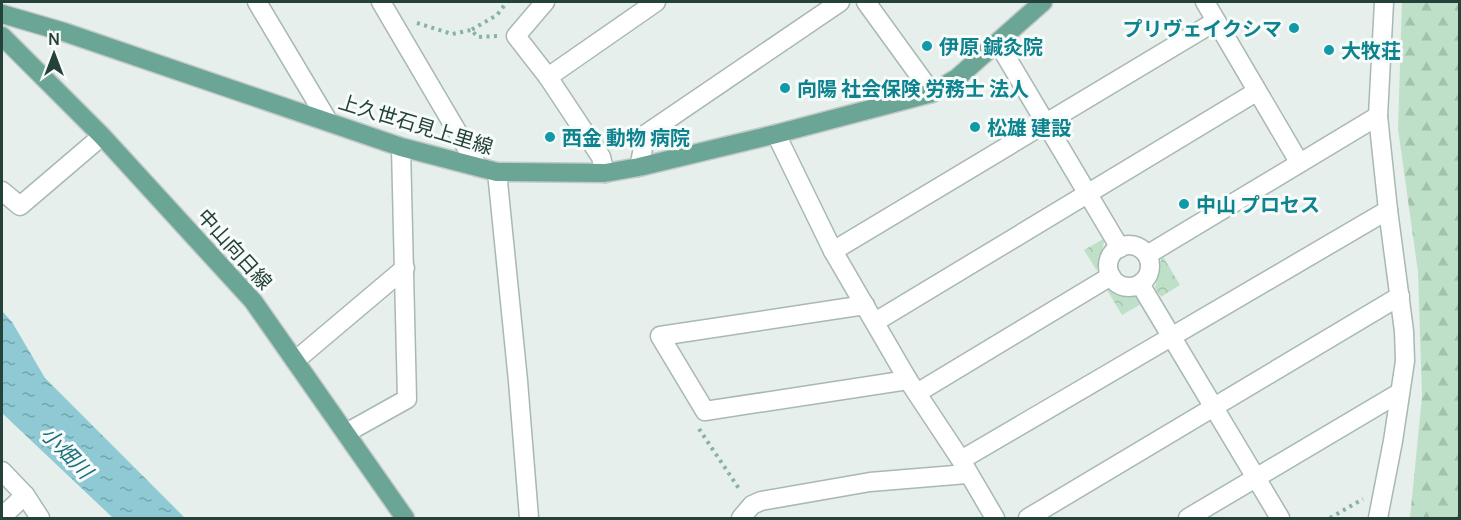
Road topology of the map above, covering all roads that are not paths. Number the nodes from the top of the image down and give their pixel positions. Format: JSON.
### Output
{"nodes":[{"id":1,"x":257,"y":2,"type":"edge"},
{"id":2,"x":381,"y":2,"type":"edge"},
{"id":3,"x":545,"y":2,"type":"edge"},
{"id":4,"x":656,"y":2,"type":"edge"},
{"id":5,"x":840,"y":2,"type":"edge"},
{"id":6,"x":866,"y":2,"type":"edge"},
{"id":7,"x":1043,"y":2,"type":"edge"},
{"id":8,"x":1205,"y":2,"type":"edge"},
{"id":9,"x":1384,"y":2,"type":"edge"},
{"id":10,"x":2,"y":14,"type":"edge"},
{"id":11,"x":1216,"y":21,"type":"junction"},
{"id":12,"x":2,"y":36,"type":"edge"},
{"id":13,"x":998,"y":43,"type":"junction"},
{"id":14,"x":548,"y":77,"type":"junction"},
{"id":15,"x":1256,"y":92,"type":"junction"},
{"id":16,"x":932,"y":93,"type":"junction"},
{"id":17,"x":1378,"y":116,"type":"junction"},
{"id":18,"x":328,"y":122,"type":"junction"},
{"id":19,"x":1047,"y":123,"type":"junction"},
{"id":20,"x":776,"y":134,"type":"junction"},
{"id":21,"x":102,"y":136,"type":"junction"},
{"id":22,"x":401,"y":147,"type":"junction"},
{"id":23,"x":1299,"y":162,"type":"junction"},
{"id":24,"x":478,"y":167,"type":"junction"},
{"id":25,"x":639,"y":167,"type":"junction"},
{"id":26,"x":497,"y":172,"type":"junction"},
{"id":27,"x":605,"y":173,"type":"junction"},
{"id":28,"x":2,"y":191,"type":"edge"},
{"id":29,"x":1088,"y":195,"type":"junction"},
{"id":30,"x":1388,"y":210,"type":"junction"},
{"id":31,"x":1120,"y":248,"type":"junction"},
{"id":32,"x":832,"y":251,"type":"junction"},
{"id":33,"x":1147,"y":255,"type":"junction"},
{"id":34,"x":405,"y":268,"type":"junction"},
{"id":35,"x":1111,"y":276,"type":"junction"},
{"id":36,"x":1140,"y":284,"type":"junction"},
{"id":37,"x":1400,"y":296,"type":"junction"},
{"id":38,"x":865,"y":306,"type":"junction"},
{"id":39,"x":875,"y":322,"type":"junction"},
{"id":40,"x":1173,"y":336,"type":"junction"},
{"id":41,"x":296,"y":360,"type":"junction"},
{"id":42,"x":913,"y":387,"type":"junction"},
{"id":43,"x":1399,"y":393,"type":"junction"},
{"id":44,"x":1214,"y":406,"type":"junction"},
{"id":45,"x":346,"y":433,"type":"junction"},
{"id":46,"x":964,"y":467,"type":"junction"},
{"id":47,"x":2,"y":471,"type":"edge"},
{"id":48,"x":1256,"y":477,"type":"junction"},
{"id":49,"x":25,"y":495,"type":"junction"},
{"id":50,"x":751,"y":514,"type":"edge"},
{"id":51,"x":2,"y":517,"type":"edge"},
{"id":52,"x":40,"y":519,"type":"edge"},
{"id":53,"x":405,"y":519,"type":"edge"},
{"id":54,"x":529,"y":519,"type":"edge"},
{"id":55,"x":994,"y":519,"type":"edge"},
{"id":56,"x":1029,"y":519,"type":"edge"},
{"id":57,"x":1188,"y":519,"type":"edge"},
{"id":58,"x":1280,"y":519,"type":"edge"},
{"id":59,"x":1378,"y":519,"type":"edge"}],
"edges":[{"from":1,"to":18,"type":"street"},
{"from":2,"to":24,"type":"street"},
{"from":3,"to":14,"type":"street"},
{"from":4,"to":14,"type":"street"},
{"from":5,"to":25,"type":"street"},
{"from":6,"to":16,"type":"street"},
{"from":7,"to":13,"type":"main road","name":"上久世石見上里線"},
{"from":8,"to":11,"type":"street"},
{"from":9,"to":17,"type":"street"},
{"from":10,"to":18,"type":"main road","name":"上久世石見上里線"},
{"from":11,"to":15,"type":"street"},
{"from":11,"to":19,"type":"street"},
{"from":12,"to":21,"type":"main road","name":"中山向日線"},
{"from":13,"to":16,"type":"main road","name":"上久世石見上里線"},
{"from":13,"to":19,"type":"street"},
{"from":14,"to":27,"type":"street"},
{"from":15,"to":23,"type":"street"},
{"from":15,"to":29,"type":"street"},
{"from":16,"to":20,"type":"main road","name":"上久世石見上里線"},
{"from":17,"to":23,"type":"street"},
{"from":17,"to":30,"type":"street"},
{"from":18,"to":22,"type":"main road","name":"上久世石見上里線"},
{"from":19,"to":29,"type":"street"},
{"from":19,"to":32,"type":"street"},
{"from":20,"to":25,"type":"main road","name":"上久世石見上里線"},
{"from":20,"to":32,"type":"street"},
{"from":21,"to":28,"type":"street"},
{"from":21,"to":41,"type":"main road","name":"中山向日線"},
{"from":22,"to":24,"type":"main road","name":"上久世石見上里線"},
{"from":22,"to":34,"type":"street"},
{"from":23,"to":33,"type":"street"},
{"from":24,"to":26,"type":"main road","name":"上久世石見上里線"},
{"from":25,"to":27,"type":"main road","name":"上久世石見上里線"},
{"from":26,"to":27,"type":"main road","name":"上久世石見上里線"},
{"from":26,"to":54,"type":"street"},
{"from":29,"to":31,"type":"street"},
{"from":29,"to":39,"type":"street"},
{"from":30,"to":37,"type":"street"},
{"from":30,"to":40,"type":"street"},
{"from":31,"to":33,"type":"street"},
{"from":31,"to":35,"type":"street"},
{"from":32,"to":38,"type":"street"},
{"from":33,"to":36,"type":"street"},
{"from":34,"to":41,"type":"street"},
{"from":34,"to":45,"type":"street"},
{"from":35,"to":36,"type":"street"},
{"from":35,"to":42,"type":"street"},
{"from":36,"to":40,"type":"street"},
{"from":37,"to":43,"type":"street"},
{"from":37,"to":44,"type":"street"},
{"from":38,"to":39,"type":"street"},
{"from":38,"to":42,"type":"street"},
{"from":39,"to":42,"type":"street"},
{"from":40,"to":44,"type":"street"},
{"from":40,"to":46,"type":"street"},
{"from":41,"to":45,"type":"main road","name":"中山向日線"},
{"from":42,"to":46,"type":"street"},
{"from":43,"to":48,"type":"street"},
{"from":43,"to":59,"type":"street"},
{"from":44,"to":48,"type":"street"},
{"from":44,"to":56,"type":"street"},
{"from":45,"to":53,"type":"main road","name":"中山向日線"},
{"from":46,"to":50,"type":"street"},
{"from":46,"to":55,"type":"street"},
{"from":47,"to":49,"type":"street"},
{"from":48,"to":57,"type":"street"},
{"from":48,"to":58,"type":"street"},
{"from":49,"to":51,"type":"street"},
{"from":49,"to":52,"type":"street"}]}
